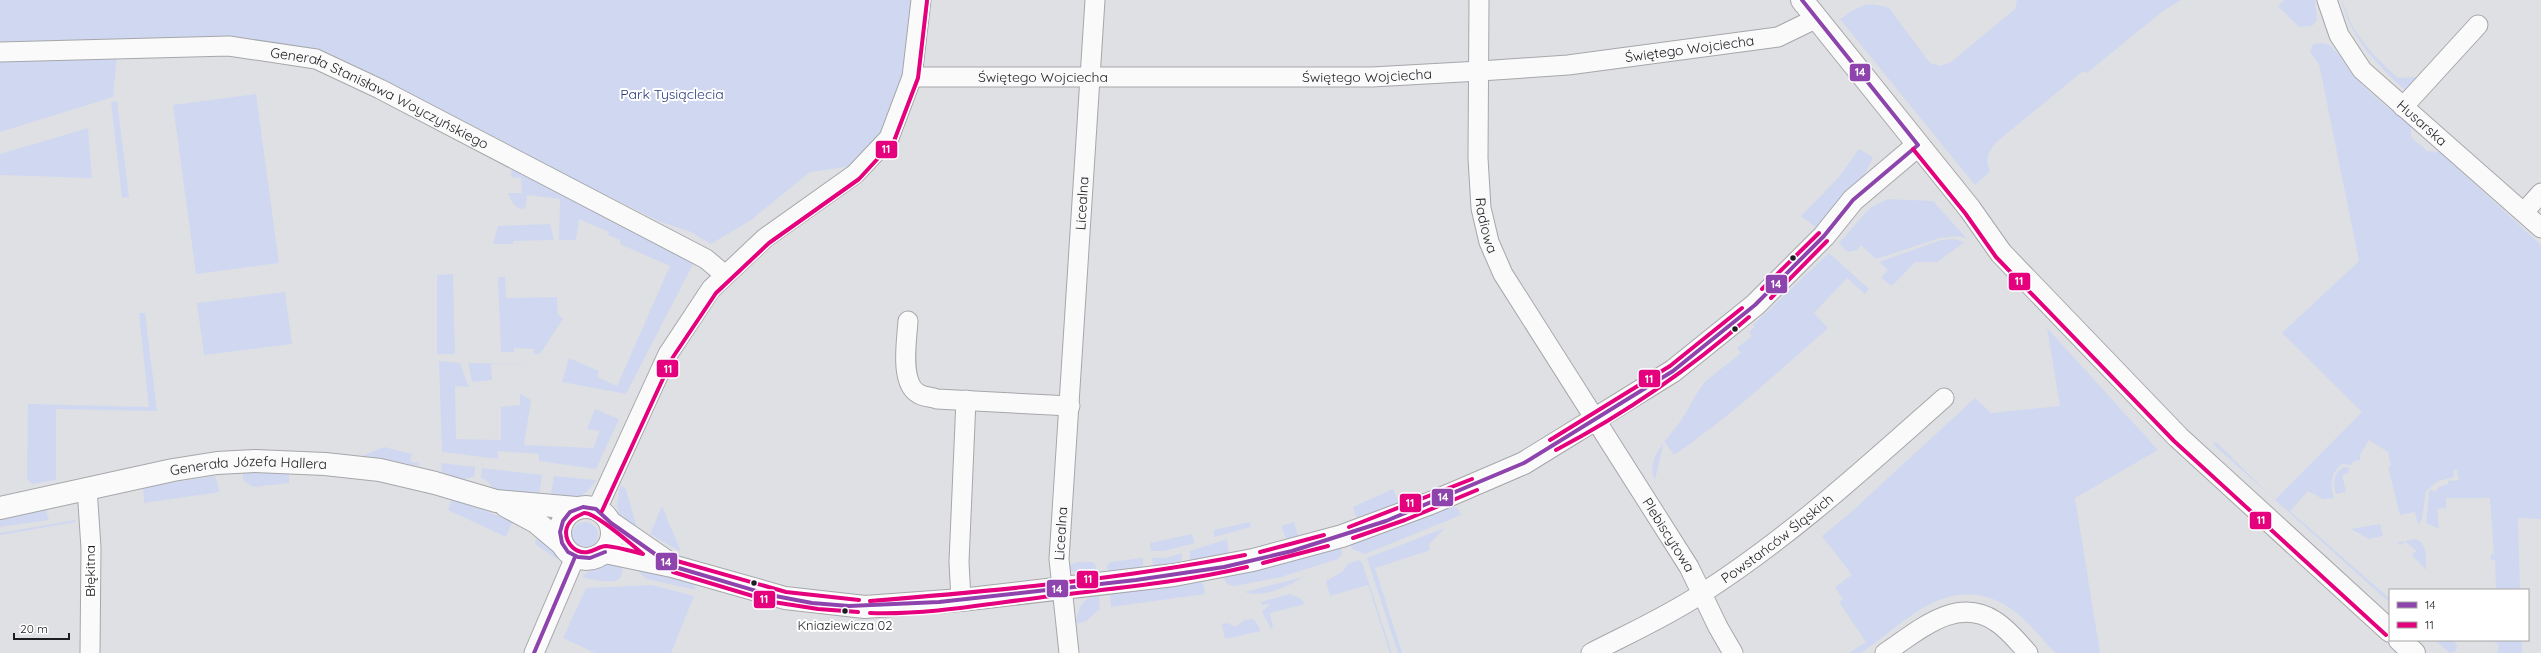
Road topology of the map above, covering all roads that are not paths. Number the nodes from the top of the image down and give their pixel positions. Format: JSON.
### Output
{"nodes":[{"id":1,"x":920,"y":0,"type":"edge"},
{"id":2,"x":1095,"y":0,"type":"edge"},
{"id":3,"x":1479,"y":0,"type":"edge"},
{"id":4,"x":1802,"y":0,"type":"edge"},
{"id":5,"x":2327,"y":0,"type":"edge"},
{"id":6,"x":1815,"y":19,"type":"junction"},
{"id":7,"x":2478,"y":25,"type":"dead end"},
{"id":8,"x":0,"y":52,"type":"edge"},
{"id":9,"x":1480,"y":71,"type":"junction"},
{"id":10,"x":1090,"y":76,"type":"junction"},
{"id":11,"x":912,"y":77,"type":"junction"},
{"id":12,"x":2403,"y":107,"type":"junction"},
{"id":13,"x":1918,"y":146,"type":"junction"},
{"id":14,"x":2541,"y":193,"type":"edge"},
{"id":15,"x":2524,"y":212,"type":"junction"},
{"id":16,"x":2541,"y":228,"type":"edge"},
{"id":17,"x":725,"y":274,"type":"junction"},
{"id":18,"x":908,"y":321,"type":"dead end"},
{"id":19,"x":1944,"y":398,"type":"dead end"},
{"id":20,"x":966,"y":400,"type":"junction"},
{"id":21,"x":1070,"y":406,"type":"junction"},
{"id":22,"x":1595,"y":421,"type":"junction"},
{"id":23,"x":87,"y":488,"type":"junction"},
{"id":24,"x":496,"y":501,"type":"junction"},
{"id":25,"x":0,"y":508,"type":"edge"},
{"id":26,"x":595,"y":513,"type":"junction"},
{"id":27,"x":568,"y":550,"type":"junction"},
{"id":28,"x":604,"y":552,"type":"junction"},
{"id":29,"x":672,"y":566,"type":"junction"},
{"id":30,"x":1063,"y":589,"type":"junction"},
{"id":31,"x":1701,"y":594,"type":"junction"},
{"id":32,"x":961,"y":600,"type":"junction"},
{"id":33,"x":2389,"y":630,"type":"edge"},
{"id":34,"x":2401,"y":641,"type":"edge"},
{"id":35,"x":90,"y":653,"type":"edge"},
{"id":36,"x":534,"y":653,"type":"edge"},
{"id":37,"x":1069,"y":653,"type":"edge"},
{"id":38,"x":1591,"y":653,"type":"edge"},
{"id":39,"x":1733,"y":653,"type":"edge"},
{"id":40,"x":1885,"y":653,"type":"edge"},
{"id":41,"x":2028,"y":653,"type":"edge"},
{"id":42,"x":2414,"y":653,"type":"edge"}],
"edges":[{"from":1,"to":11,"type":"street"},
{"from":2,"to":10,"type":"street","name":"Licealna"},
{"from":3,"to":9,"type":"street","name":"Radiowa"},
{"from":4,"to":6,"type":"street"},
{"from":5,"to":12,"type":"street","name":"Husarska"},
{"from":6,"to":9,"type":"street","name":"Świętego Wojciecha"},
{"from":6,"to":13,"type":"street"},
{"from":7,"to":12,"type":"street"},
{"from":8,"to":17,"type":"street","name":"Generała Stanisława Woyczyńskiego"},
{"from":9,"to":10,"type":"street","name":"Świętego Wojciecha"},
{"from":9,"to":22,"type":"street","name":"Radiowa"},
{"from":10,"to":11,"type":"street","name":"Świętego Wojciecha"},
{"from":10,"to":21,"type":"street","name":"Licealna"},
{"from":11,"to":17,"type":"street"},
{"from":12,"to":15,"type":"street","name":"Husarska"},
{"from":13,"to":22,"type":"street"},
{"from":13,"to":33,"type":"street"},
{"from":14,"to":15,"type":"street"},
{"from":15,"to":16,"type":"street","name":"Husarska"},
{"from":17,"to":26,"type":"street"},
{"from":18,"to":20,"type":"street"},
{"from":19,"to":31,"type":"street","name":"Powstańców Śląskich"},
{"from":20,"to":21,"type":"street"},
{"from":20,"to":32,"type":"street"},
{"from":21,"to":30,"type":"street","name":"Licealna"},
{"from":22,"to":30,"type":"street"},
{"from":22,"to":31,"type":"street","name":"Plebiscytowa"},
{"from":23,"to":24,"type":"street","name":"Generała Józefa Hallera"},
{"from":23,"to":25,"type":"street","name":"Generała Józefa Hallera"},
{"from":23,"to":35,"type":"street","name":"Błękitna"},
{"from":24,"to":26,"type":"street","name":"Generała Józefa Hallera"},
{"from":24,"to":27,"type":"street","name":"Generała Józefa Hallera"},
{"from":26,"to":27,"type":"street"},
{"from":26,"to":28,"type":"street"},
{"from":26,"to":29,"type":"street"},
{"from":27,"to":28,"type":"street"},
{"from":27,"to":36,"type":"street"},
{"from":28,"to":29,"type":"street"},
{"from":29,"to":32,"type":"street"},
{"from":30,"to":32,"type":"street"},
{"from":30,"to":37,"type":"street","name":"Licealna"},
{"from":31,"to":38,"type":"street","name":"Powstańców Śląskich"},
{"from":31,"to":39,"type":"street","name":"Plebiscytowa"},
{"from":34,"to":42,"type":"street"},
{"from":40,"to":41,"type":"street"}]}
